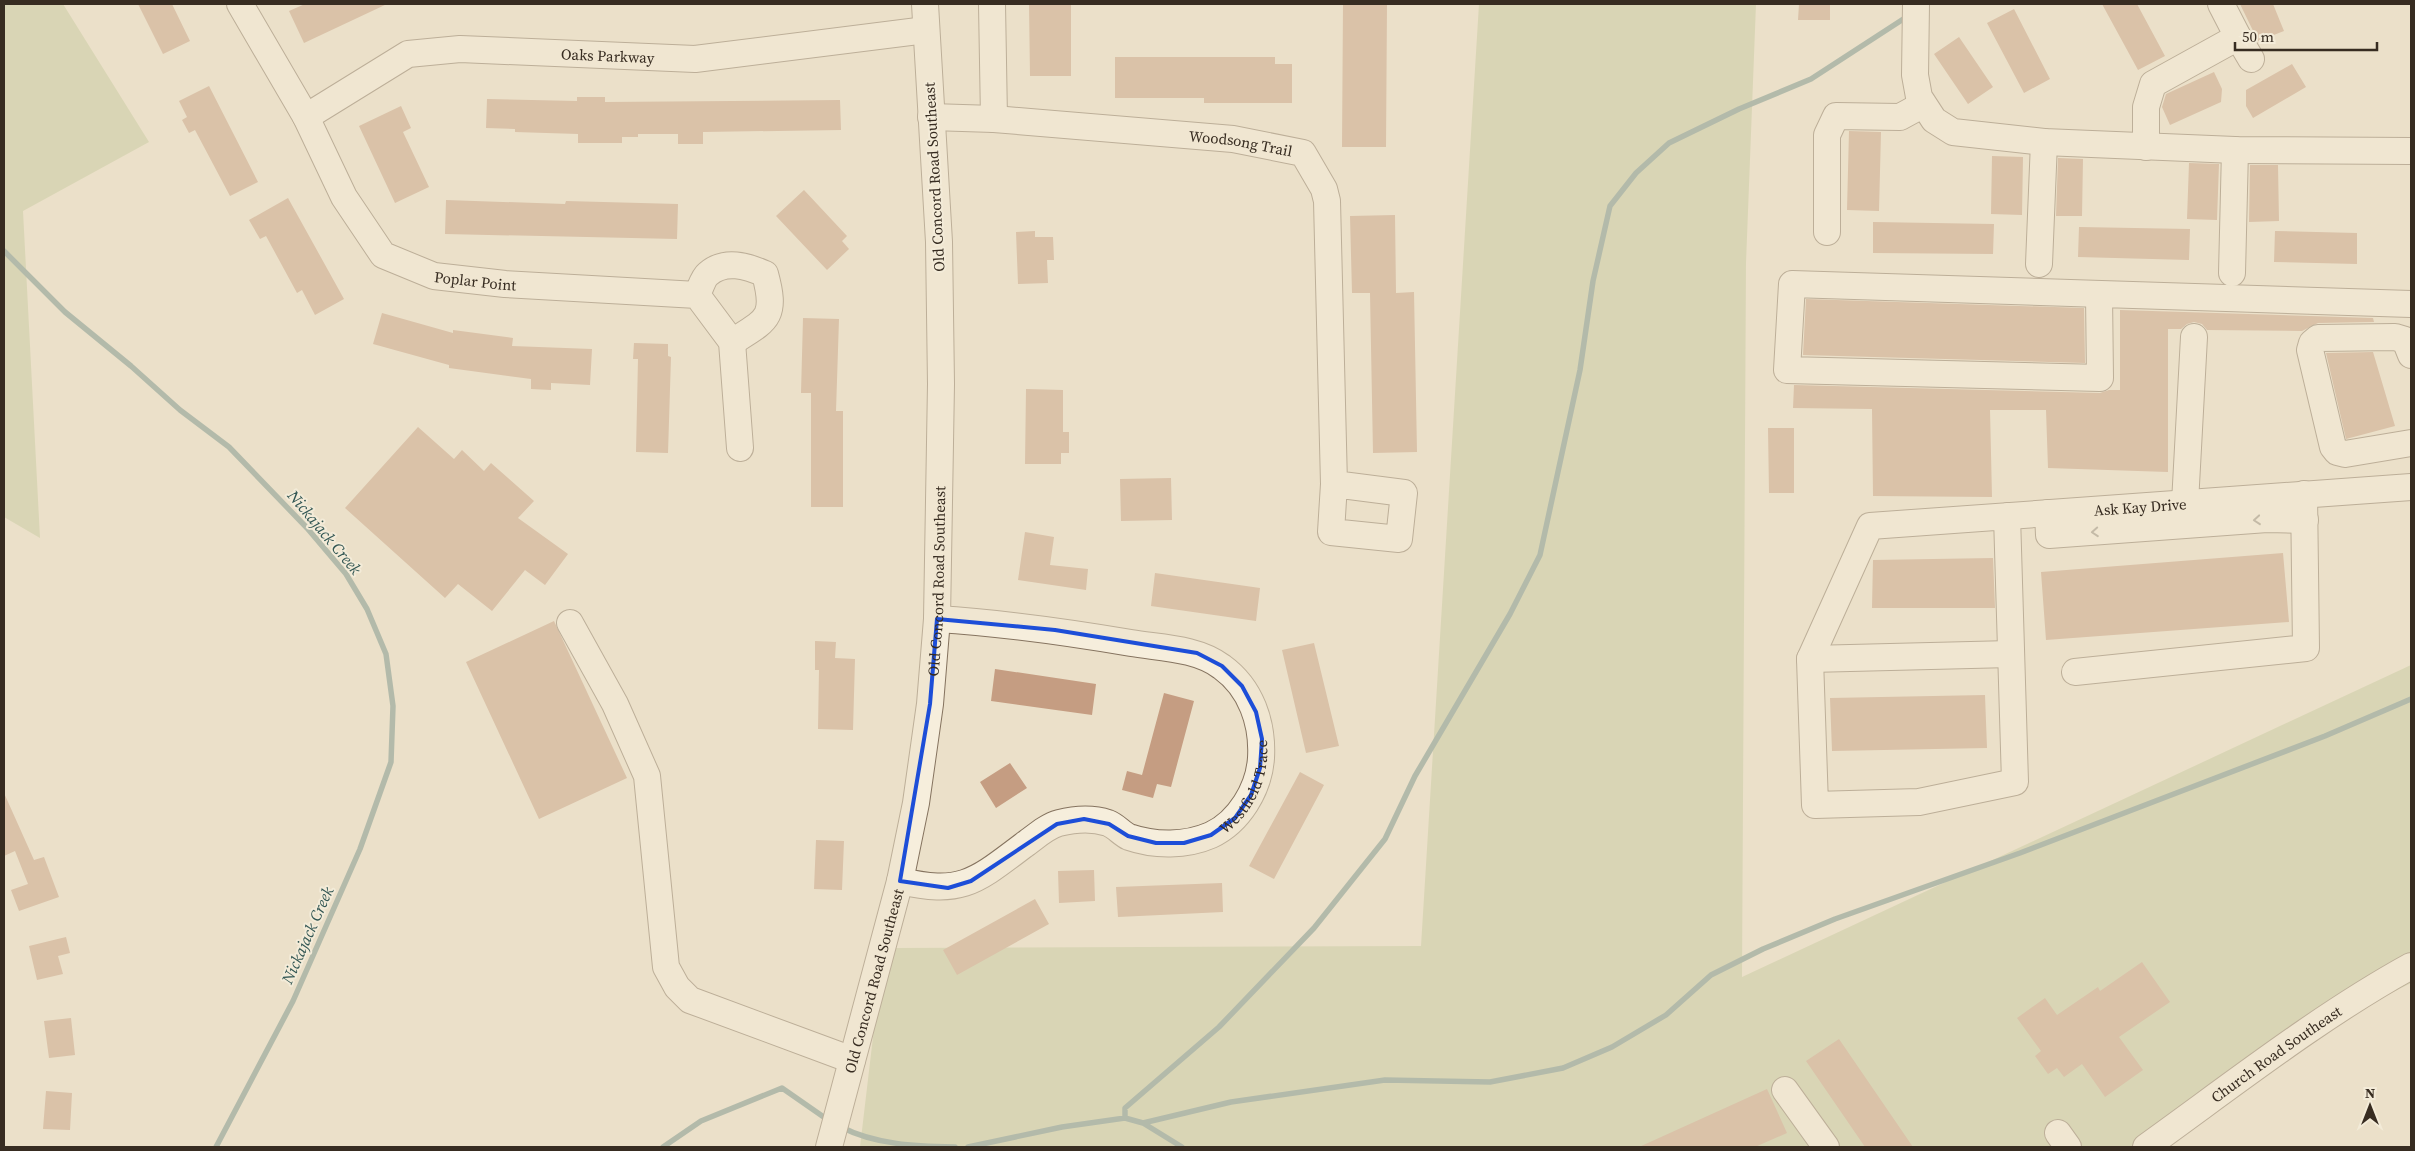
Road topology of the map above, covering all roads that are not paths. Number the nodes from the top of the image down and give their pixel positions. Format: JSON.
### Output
{"nodes":[{"id":1,"x":240,"y":4,"type":"edge"},
{"id":2,"x":925,"y":4,"type":"edge"},
{"id":3,"x":992,"y":4,"type":"edge"},
{"id":4,"x":2222,"y":4,"type":"edge"},
{"id":5,"x":1916,"y":11,"type":"edge"},
{"id":6,"x":926,"y":30,"type":"junction"},
{"id":7,"x":1922,"y":105,"type":"junction"},
{"id":8,"x":306,"y":117,"type":"junction"},
{"id":9,"x":931,"y":117,"type":"junction"},
{"id":10,"x":994,"y":119,"type":"junction"},
{"id":11,"x":2044,"y":142,"type":"junction"},
{"id":12,"x":2146,"y":147,"type":"junction"},
{"id":13,"x":2235,"y":150,"type":"junction"},
{"id":14,"x":2411,"y":151,"type":"edge"},
{"id":15,"x":1827,"y":232,"type":"dead end"},
{"id":16,"x":2038,"y":264,"type":"dead end"},
{"id":17,"x":2232,"y":273,"type":"dead end"},
{"id":18,"x":2099,"y":294,"type":"junction"},
{"id":19,"x":697,"y":296,"type":"junction"},
{"id":20,"x":2411,"y":304,"type":"edge"},
{"id":21,"x":2194,"y":337,"type":"dead end"},
{"id":22,"x":732,"y":342,"type":"junction"},
{"id":23,"x":2411,"y":355,"type":"edge"},
{"id":24,"x":2411,"y":443,"type":"edge"},
{"id":25,"x":740,"y":448,"type":"dead end"},
{"id":26,"x":1334,"y":484,"type":"dead end"},
{"id":27,"x":2411,"y":487,"type":"edge"},
{"id":28,"x":2304,"y":494,"type":"junction"},
{"id":29,"x":2185,"y":503,"type":"junction"},
{"id":30,"x":2048,"y":513,"type":"junction"},
{"id":31,"x":2007,"y":516,"type":"junction"},
{"id":32,"x":2305,"y":520,"type":"junction"},
{"id":33,"x":937,"y":618,"type":"junction"},
{"id":34,"x":570,"y":623,"type":"dead end"},
{"id":35,"x":2011,"y":654,"type":"junction"},
{"id":36,"x":1810,"y":660,"type":"junction"},
{"id":37,"x":2075,"y":672,"type":"dead end"},
{"id":38,"x":900,"y":881,"type":"junction"},
{"id":39,"x":2411,"y":966,"type":"edge"},
{"id":40,"x":850,"y":1069,"type":"junction"},
{"id":41,"x":1785,"y":1090,"type":"dead end"},
{"id":42,"x":1815,"y":1144,"type":"edge"},
{"id":43,"x":829,"y":1147,"type":"edge"},
{"id":44,"x":2146,"y":1147,"type":"edge"}],
"edges":[{"from":1,"to":8,"type":"street","name":"Poplar Point"},
{"from":2,"to":6,"type":"street","name":"Old Concord Road Southeast"},
{"from":3,"to":10,"type":"street"},
{"from":4,"to":12,"type":"street"},
{"from":5,"to":7,"type":"street"},
{"from":6,"to":8,"type":"street","name":"Oaks Parkway"},
{"from":6,"to":9,"type":"street","name":"Old Concord Road Southeast"},
{"from":7,"to":11,"type":"street"},
{"from":7,"to":15,"type":"street"},
{"from":8,"to":19,"type":"street","name":"Poplar Point"},
{"from":9,"to":10,"type":"street","name":"Woodsong Trail"},
{"from":9,"to":33,"type":"street","name":"Old Concord Road Southeast"},
{"from":10,"to":26,"type":"street","name":"Woodsong Trail"},
{"from":11,"to":12,"type":"street"},
{"from":11,"to":16,"type":"street"},
{"from":12,"to":13,"type":"street"},
{"from":13,"to":14,"type":"street"},
{"from":13,"to":17,"type":"street"},
{"from":18,"to":18,"type":"street"},
{"from":18,"to":20,"type":"street"},
{"from":19,"to":22,"type":"street"},
{"from":19,"to":22,"type":"street"},
{"from":21,"to":29,"type":"street"},
{"from":22,"to":25,"type":"street"},
{"from":23,"to":24,"type":"street"},
{"from":27,"to":28,"type":"street","name":"Ask Kay Drive"},
{"from":28,"to":29,"type":"street","name":"Ask Kay Drive"},
{"from":28,"to":32,"type":"street"},
{"from":29,"to":30,"type":"street","name":"Ask Kay Drive"},
{"from":30,"to":31,"type":"street","name":"Ask Kay Drive"},
{"from":32,"to":30,"type":"street","one_way":true},
{"from":31,"to":35,"type":"street"},
{"from":31,"to":36,"type":"street","name":"Ask Kay Drive"},
{"from":32,"to":37,"type":"street"},
{"from":33,"to":38,"type":"street","name":"Old Concord Road Southeast"},
{"from":33,"to":38,"type":"street","name":"Westfield Trace"},
{"from":34,"to":40,"type":"street"},
{"from":35,"to":36,"type":"street"},
{"from":35,"to":36,"type":"street"},
{"from":38,"to":40,"type":"street","name":"Old Concord Road Southeast"},
{"from":39,"to":44,"type":"street","name":"Church Road Southeast"},
{"from":40,"to":43,"type":"street","name":"Old Concord Road Southeast"},
{"from":41,"to":42,"type":"street"}]}
